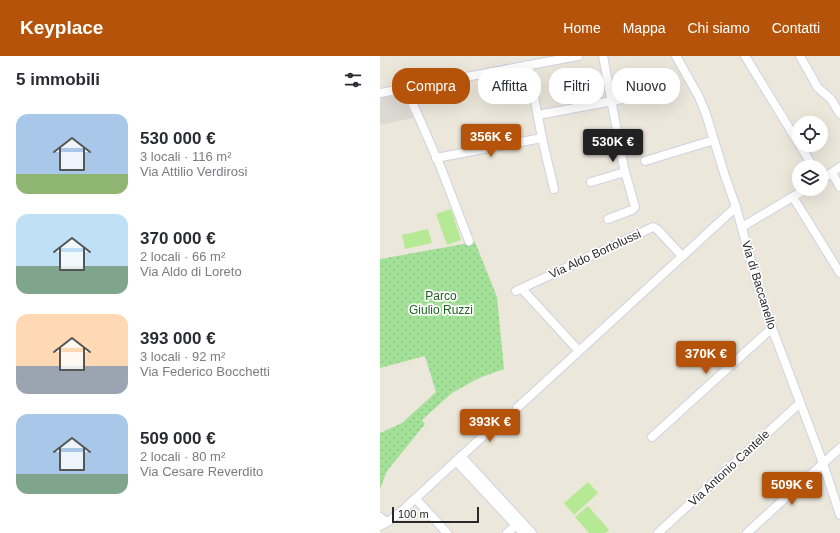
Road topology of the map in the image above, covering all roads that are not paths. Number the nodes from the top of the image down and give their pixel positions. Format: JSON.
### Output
{"nodes":[{"id":1,"x":578,"y":56,"type":"edge"},
{"id":2,"x":603,"y":56,"type":"edge"},
{"id":3,"x":676,"y":56,"type":"edge"},
{"id":4,"x":745,"y":56,"type":"edge"},
{"id":5,"x":800,"y":56,"type":"edge"},
{"id":6,"x":553,"y":58,"type":"edge"},
{"id":7,"x":528,"y":65,"type":"junction"},
{"id":8,"x":470,"y":76,"type":"edge"},
{"id":9,"x":392,"y":91,"type":"edge"},
{"id":10,"x":380,"y":93,"type":"edge"},
{"id":11,"x":611,"y":102,"type":"junction"},
{"id":12,"x":413,"y":104,"type":"edge"},
{"id":13,"x":840,"y":114,"type":"edge"},
{"id":14,"x":538,"y":115,"type":"junction"},
{"id":15,"x":792,"y":133,"type":"edge"},
{"id":16,"x":542,"y":138,"type":"junction"},
{"id":17,"x":714,"y":140,"type":"junction"},
{"id":18,"x":436,"y":158,"type":"junction"},
{"id":19,"x":645,"y":161,"type":"dead end"},
{"id":20,"x":840,"y":167,"type":"edge"},
{"id":21,"x":625,"y":172,"type":"junction"},
{"id":22,"x":832,"y":173,"type":"junction"},
{"id":23,"x":828,"y":176,"type":"edge"},
{"id":24,"x":592,"y":182,"type":"dead end"},
{"id":25,"x":840,"y":187,"type":"edge"},
{"id":26,"x":554,"y":189,"type":"dead end"},
{"id":27,"x":793,"y":197,"type":"joint"},
{"id":28,"x":736,"y":207,"type":"junction"},
{"id":29,"x":608,"y":219,"type":"dead end"},
{"id":30,"x":742,"y":226,"type":"junction"},
{"id":31,"x":469,"y":242,"type":"dead end"},
{"id":32,"x":682,"y":256,"type":"junction"},
{"id":33,"x":840,"y":273,"type":"edge"},
{"id":34,"x":772,"y":328,"type":"junction"},
{"id":35,"x":579,"y":352,"type":"junction"},
{"id":36,"x":800,"y":403,"type":"junction"},
{"id":37,"x":518,"y":408,"type":"dead end"},
{"id":38,"x":505,"y":416,"type":"dead end"},
{"id":39,"x":652,"y":437,"type":"dead end"},
{"id":40,"x":840,"y":448,"type":"edge"},
{"id":41,"x":459,"y":458,"type":"junction"},
{"id":42,"x":823,"y":463,"type":"junction"},
{"id":43,"x":416,"y":498,"type":"junction"},
{"id":44,"x":840,"y":515,"type":"edge"},
{"id":45,"x":380,"y":517,"type":"edge"},
{"id":46,"x":389,"y":521,"type":"junction"},
{"id":47,"x":518,"y":523,"type":"junction"},
{"id":48,"x":380,"y":526,"type":"edge"},
{"id":49,"x":447,"y":533,"type":"edge"},
{"id":50,"x":507,"y":533,"type":"edge"},
{"id":51,"x":523,"y":533,"type":"edge"},
{"id":52,"x":532,"y":533,"type":"edge"},
{"id":53,"x":658,"y":533,"type":"edge"},
{"id":54,"x":747,"y":533,"type":"edge"}],
"edges":[{"from":1,"to":6,"type":"street"},
{"from":2,"to":11,"type":"street"},
{"from":3,"to":17,"type":"street","name":"Via di Baccanello"},
{"from":4,"to":15,"type":"street"},
{"from":5,"to":13,"type":"street"},
{"from":6,"to":7,"type":"street"},
{"from":7,"to":8,"type":"street"},
{"from":7,"to":14,"type":"street"},
{"from":9,"to":10,"type":"street"},
{"from":11,"to":14,"type":"street"},
{"from":11,"to":21,"type":"street"},
{"from":12,"to":18,"type":"street"},
{"from":14,"to":16,"type":"street"},
{"from":16,"to":18,"type":"street"},
{"from":16,"to":26,"type":"street"},
{"from":17,"to":19,"type":"street"},
{"from":17,"to":28,"type":"street","name":"Via di Baccanello"},
{"from":18,"to":31,"type":"street"},
{"from":20,"to":22,"type":"street"},
{"from":21,"to":24,"type":"street"},
{"from":21,"to":29,"type":"street"},
{"from":22,"to":23,"type":"street"},
{"from":22,"to":25,"type":"street"},
{"from":27,"to":30,"type":"street"},
{"from":27,"to":33,"type":"street"},
{"from":28,"to":30,"type":"street","name":"Via di Baccanello"},
{"from":28,"to":32,"type":"street"},
{"from":30,"to":34,"type":"street","name":"Via di Baccanello"},
{"from":32,"to":35,"type":"street"},
{"from":32,"to":35,"type":"street","name":"Via Aldo Bortolussi"},
{"from":34,"to":36,"type":"street","name":"Via di Baccanello"},
{"from":34,"to":39,"type":"street"},
{"from":35,"to":37,"type":"street"},
{"from":36,"to":42,"type":"street","name":"Via di Baccanello"},
{"from":36,"to":53,"type":"street","name":"Via Antonio Cantele"},
{"from":38,"to":41,"type":"street"},
{"from":40,"to":42,"type":"street"},
{"from":41,"to":43,"type":"street"},
{"from":41,"to":47,"type":"street"},
{"from":42,"to":44,"type":"street","name":"Via di Baccanello"},
{"from":42,"to":54,"type":"street"},
{"from":43,"to":46,"type":"street"},
{"from":43,"to":49,"type":"street"},
{"from":45,"to":46,"type":"street"},
{"from":46,"to":48,"type":"street"},
{"from":47,"to":50,"type":"street"},
{"from":47,"to":51,"type":"street"},
{"from":47,"to":52,"type":"street"}]}
